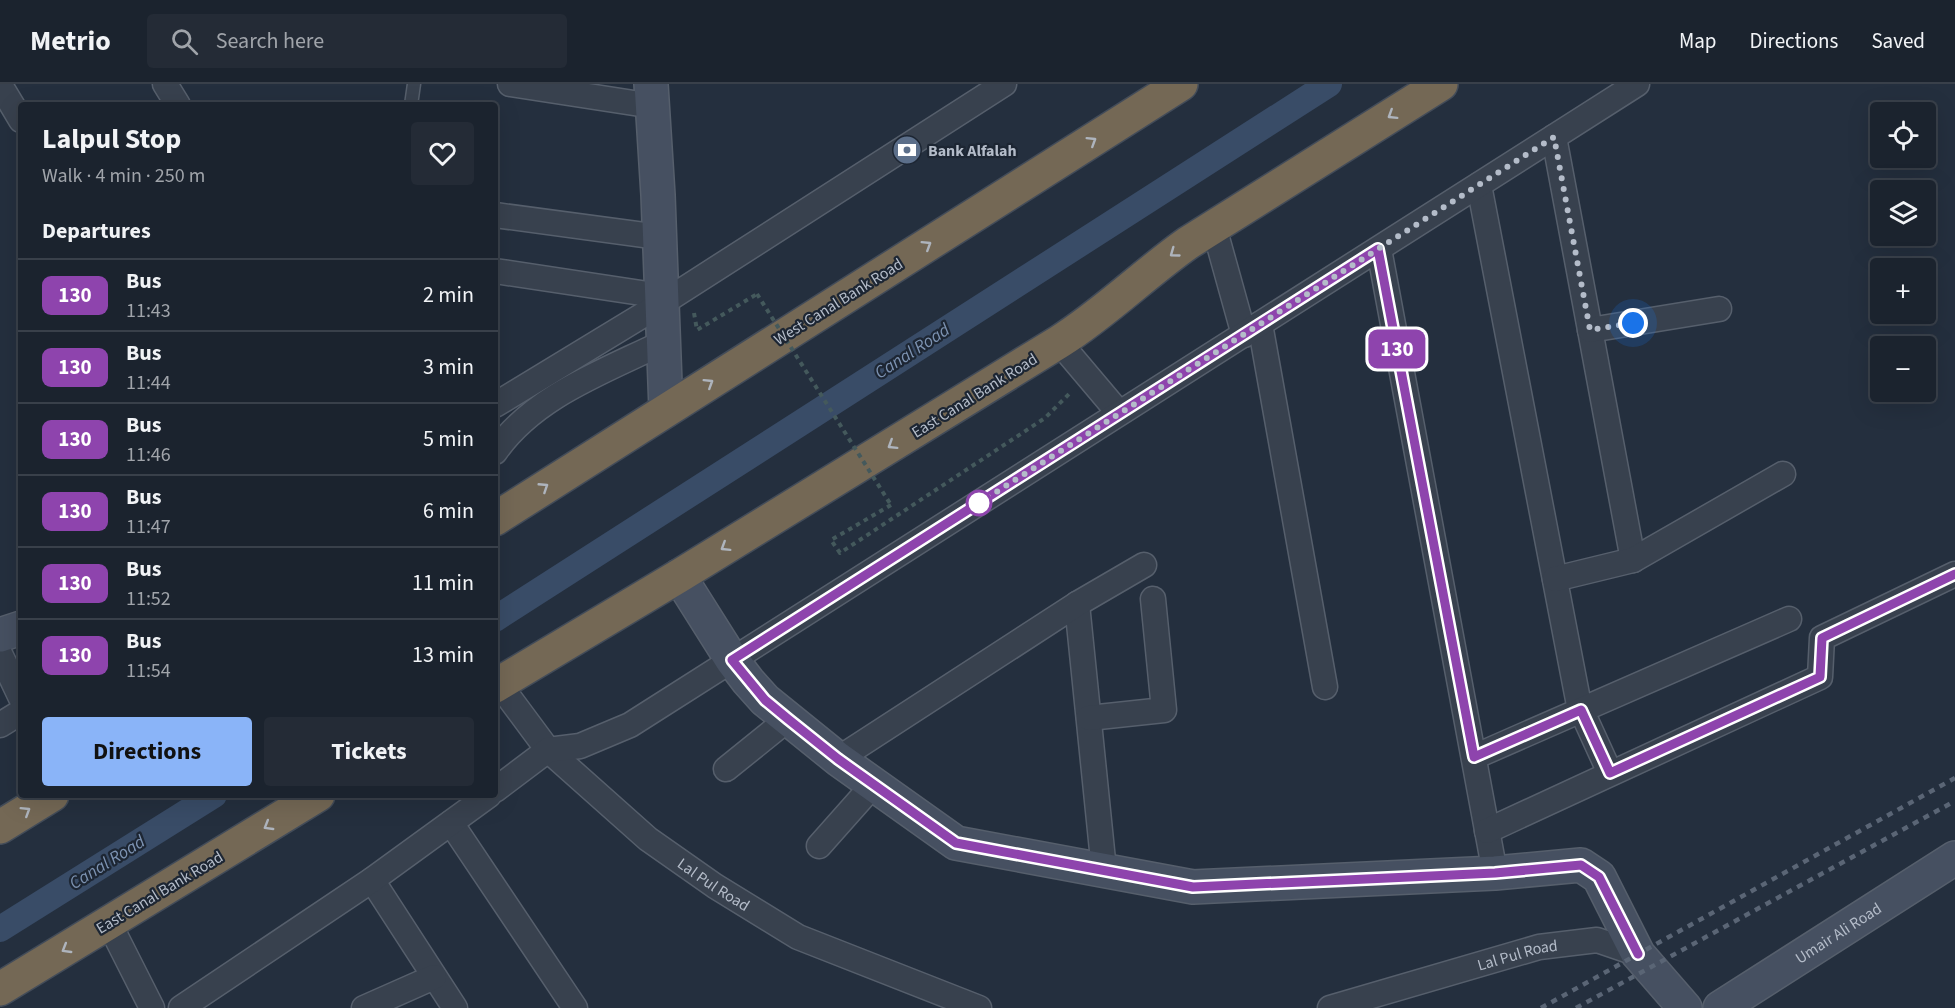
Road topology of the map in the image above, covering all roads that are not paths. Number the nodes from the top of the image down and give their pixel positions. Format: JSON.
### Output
{"nodes":[{"id":1,"x":165,"y":84,"type":"edge"},
{"id":2,"x":414,"y":84,"type":"edge"},
{"id":3,"x":510,"y":84,"type":"edge"},
{"id":4,"x":1004,"y":84,"type":"edge"},
{"id":5,"x":1181,"y":84,"type":"edge"},
{"id":6,"x":1441,"y":84,"type":"edge"},
{"id":7,"x":1637,"y":84,"type":"edge"},
{"id":8,"x":0,"y":85,"type":"edge"},
{"id":9,"x":652,"y":95,"type":"edge"},
{"id":10,"x":176,"y":102,"type":"edge"},
{"id":11,"x":411,"y":102,"type":"edge"},
{"id":12,"x":18,"y":115,"type":"edge"},
{"id":13,"x":1554,"y":137,"type":"junction"},
{"id":14,"x":1479,"y":185,"type":"junction"},
{"id":15,"x":498,"y":215,"type":"edge"},
{"id":16,"x":1214,"y":227,"type":"junction"},
{"id":17,"x":659,"y":237,"type":"junction"},
{"id":18,"x":1378,"y":249,"type":"junction"},
{"id":19,"x":498,"y":272,"type":"edge"},
{"id":20,"x":661,"y":300,"type":"junction"},
{"id":21,"x":1719,"y":309,"type":"dead end"},
{"id":22,"x":1252,"y":329,"type":"junction"},
{"id":23,"x":1590,"y":330,"type":"junction"},
{"id":24,"x":1059,"y":342,"type":"junction"},
{"id":25,"x":662,"y":343,"type":"junction"},
{"id":26,"x":498,"y":403,"type":"edge"},
{"id":27,"x":666,"y":410,"type":"junction"},
{"id":28,"x":1119,"y":413,"type":"junction"},
{"id":29,"x":498,"y":448,"type":"edge"},
{"id":30,"x":1783,"y":474,"type":"dead end"},
{"id":31,"x":498,"y":517,"type":"edge"},
{"id":32,"x":1633,"y":560,"type":"junction"},
{"id":33,"x":1144,"y":565,"type":"dead end"},
{"id":34,"x":1955,"y":574,"type":"edge"},
{"id":35,"x":679,"y":576,"type":"junction"},
{"id":36,"x":1555,"y":579,"type":"junction"},
{"id":37,"x":1153,"y":599,"type":"dead end"},
{"id":38,"x":1077,"y":604,"type":"junction"},
{"id":39,"x":1789,"y":619,"type":"dead end"},
{"id":40,"x":18,"y":629,"type":"edge"},
{"id":41,"x":0,"y":635,"type":"edge"},
{"id":42,"x":0,"y":654,"type":"edge"},
{"id":43,"x":732,"y":660,"type":"junction"},
{"id":44,"x":498,"y":684,"type":"edge"},
{"id":45,"x":498,"y":686,"type":"edge"},
{"id":46,"x":1326,"y":687,"type":"dead end"},
{"id":47,"x":18,"y":692,"type":"edge"},
{"id":48,"x":1581,"y":710,"type":"junction"},
{"id":49,"x":18,"y":714,"type":"edge"},
{"id":50,"x":1089,"y":718,"type":"junction"},
{"id":51,"x":788,"y":719,"type":"junction"},
{"id":52,"x":0,"y":725,"type":"edge"},
{"id":53,"x":548,"y":750,"type":"junction"},
{"id":54,"x":1474,"y":757,"type":"junction"},
{"id":55,"x":838,"y":759,"type":"junction"},
{"id":56,"x":726,"y":769,"type":"dead end"},
{"id":57,"x":1610,"y":773,"type":"junction"},
{"id":58,"x":874,"y":784,"type":"junction"},
{"id":59,"x":498,"y":788,"type":"edge"},
{"id":60,"x":47,"y":798,"type":"edge"},
{"id":61,"x":313,"y":798,"type":"edge"},
{"id":62,"x":485,"y":798,"type":"edge"},
{"id":63,"x":451,"y":824,"type":"junction"},
{"id":64,"x":0,"y":827,"type":"edge"},
{"id":65,"x":1487,"y":831,"type":"junction"},
{"id":66,"x":819,"y":846,"type":"dead end"},
{"id":67,"x":1955,"y":858,"type":"edge"},
{"id":68,"x":1104,"y":870,"type":"junction"},
{"id":69,"x":1495,"y":873,"type":"junction"},
{"id":70,"x":372,"y":880,"type":"junction"},
{"id":71,"x":109,"y":923,"type":"junction"},
{"id":72,"x":1638,"y":954,"type":"junction"},
{"id":73,"x":434,"y":977,"type":"junction"},
{"id":74,"x":0,"y":989,"type":"edge"},
{"id":75,"x":152,"y":1008,"type":"edge"},
{"id":76,"x":182,"y":1008,"type":"edge"},
{"id":77,"x":364,"y":1008,"type":"edge"},
{"id":78,"x":455,"y":1008,"type":"edge"},
{"id":79,"x":575,"y":1008,"type":"edge"},
{"id":80,"x":979,"y":1008,"type":"edge"},
{"id":81,"x":1330,"y":1008,"type":"edge"},
{"id":82,"x":1685,"y":1008,"type":"edge"},
{"id":83,"x":1720,"y":1008,"type":"edge"}],
"edges":[{"from":1,"to":10,"type":"street"},
{"from":2,"to":11,"type":"lane"},
{"from":3,"to":9,"type":"street"},
{"from":4,"to":20,"type":"street"},
{"from":27,"to":5,"type":"highway","name":"West Canal Bank Road","one_way":true},
{"from":6,"to":16,"type":"highway","name":"East Canal Bank Road","one_way":true},
{"from":7,"to":13,"type":"street"},
{"from":8,"to":12,"type":"street"},
{"from":9,"to":17,"type":"street"},
{"from":13,"to":14,"type":"street"},
{"from":13,"to":23,"type":"street"},
{"from":14,"to":18,"type":"street"},
{"from":14,"to":36,"type":"street"},
{"from":15,"to":17,"type":"street"},
{"from":16,"to":22,"type":"street"},
{"from":16,"to":24,"type":"highway","name":"East Canal Bank Road","one_way":true},
{"from":17,"to":20,"type":"street"},
{"from":18,"to":22,"type":"street"},
{"from":18,"to":54,"type":"street"},
{"from":19,"to":20,"type":"street"},
{"from":20,"to":25,"type":"street"},
{"from":20,"to":26,"type":"street"},
{"from":21,"to":23,"type":"street"},
{"from":22,"to":28,"type":"street"},
{"from":22,"to":46,"type":"street"},
{"from":23,"to":32,"type":"street"},
{"from":24,"to":28,"type":"street"},
{"from":24,"to":35,"type":"highway","name":"East Canal Bank Road","one_way":true},
{"from":25,"to":27,"type":"street"},
{"from":25,"to":29,"type":"street"},
{"from":31,"to":27,"type":"highway","name":"West Canal Bank Road","one_way":true},
{"from":28,"to":43,"type":"street"},
{"from":30,"to":32,"type":"street"},
{"from":32,"to":36,"type":"street"},
{"from":33,"to":38,"type":"street"},
{"from":34,"to":57,"type":"street"},
{"from":35,"to":43,"type":"street"},
{"from":35,"to":44,"type":"highway","name":"East Canal Bank Road"},
{"from":36,"to":48,"type":"street"},
{"from":37,"to":50,"type":"street"},
{"from":38,"to":50,"type":"street"},
{"from":38,"to":55,"type":"street"},
{"from":39,"to":48,"type":"street"},
{"from":40,"to":41,"type":"street"},
{"from":42,"to":47,"type":"street"},
{"from":43,"to":51,"type":"street"},
{"from":43,"to":53,"type":"street"},
{"from":45,"to":53,"type":"street","name":"Lal Pul Road"},
{"from":48,"to":54,"type":"street"},
{"from":48,"to":57,"type":"street"},
{"from":49,"to":52,"type":"street"},
{"from":50,"to":68,"type":"street"},
{"from":51,"to":55,"type":"street"},
{"from":51,"to":56,"type":"street"},
{"from":53,"to":59,"type":"street"},
{"from":53,"to":80,"type":"street","name":"Lal Pul Road"},
{"from":54,"to":65,"type":"street"},
{"from":55,"to":58,"type":"street"},
{"from":57,"to":65,"type":"street"},
{"from":58,"to":66,"type":"street"},
{"from":58,"to":68,"type":"street"},
{"from":64,"to":60,"type":"highway","one_way":true},
{"from":61,"to":71,"type":"highway","name":"East Canal Bank Road","one_way":true},
{"from":62,"to":63,"type":"street"},
{"from":63,"to":70,"type":"street"},
{"from":63,"to":79,"type":"street"},
{"from":65,"to":69,"type":"street"},
{"from":67,"to":83,"type":"street","name":"Umair Ali Road"},
{"from":68,"to":69,"type":"street"},
{"from":69,"to":72,"type":"street"},
{"from":70,"to":73,"type":"street"},
{"from":70,"to":76,"type":"street"},
{"from":71,"to":74,"type":"highway","name":"East Canal Bank Road","one_way":true},
{"from":71,"to":75,"type":"street"},
{"from":72,"to":81,"type":"street","name":"Lal Pul Road"},
{"from":72,"to":82,"type":"street","name":"Lal Pul Road"},
{"from":73,"to":77,"type":"street"},
{"from":73,"to":78,"type":"street"}]}
